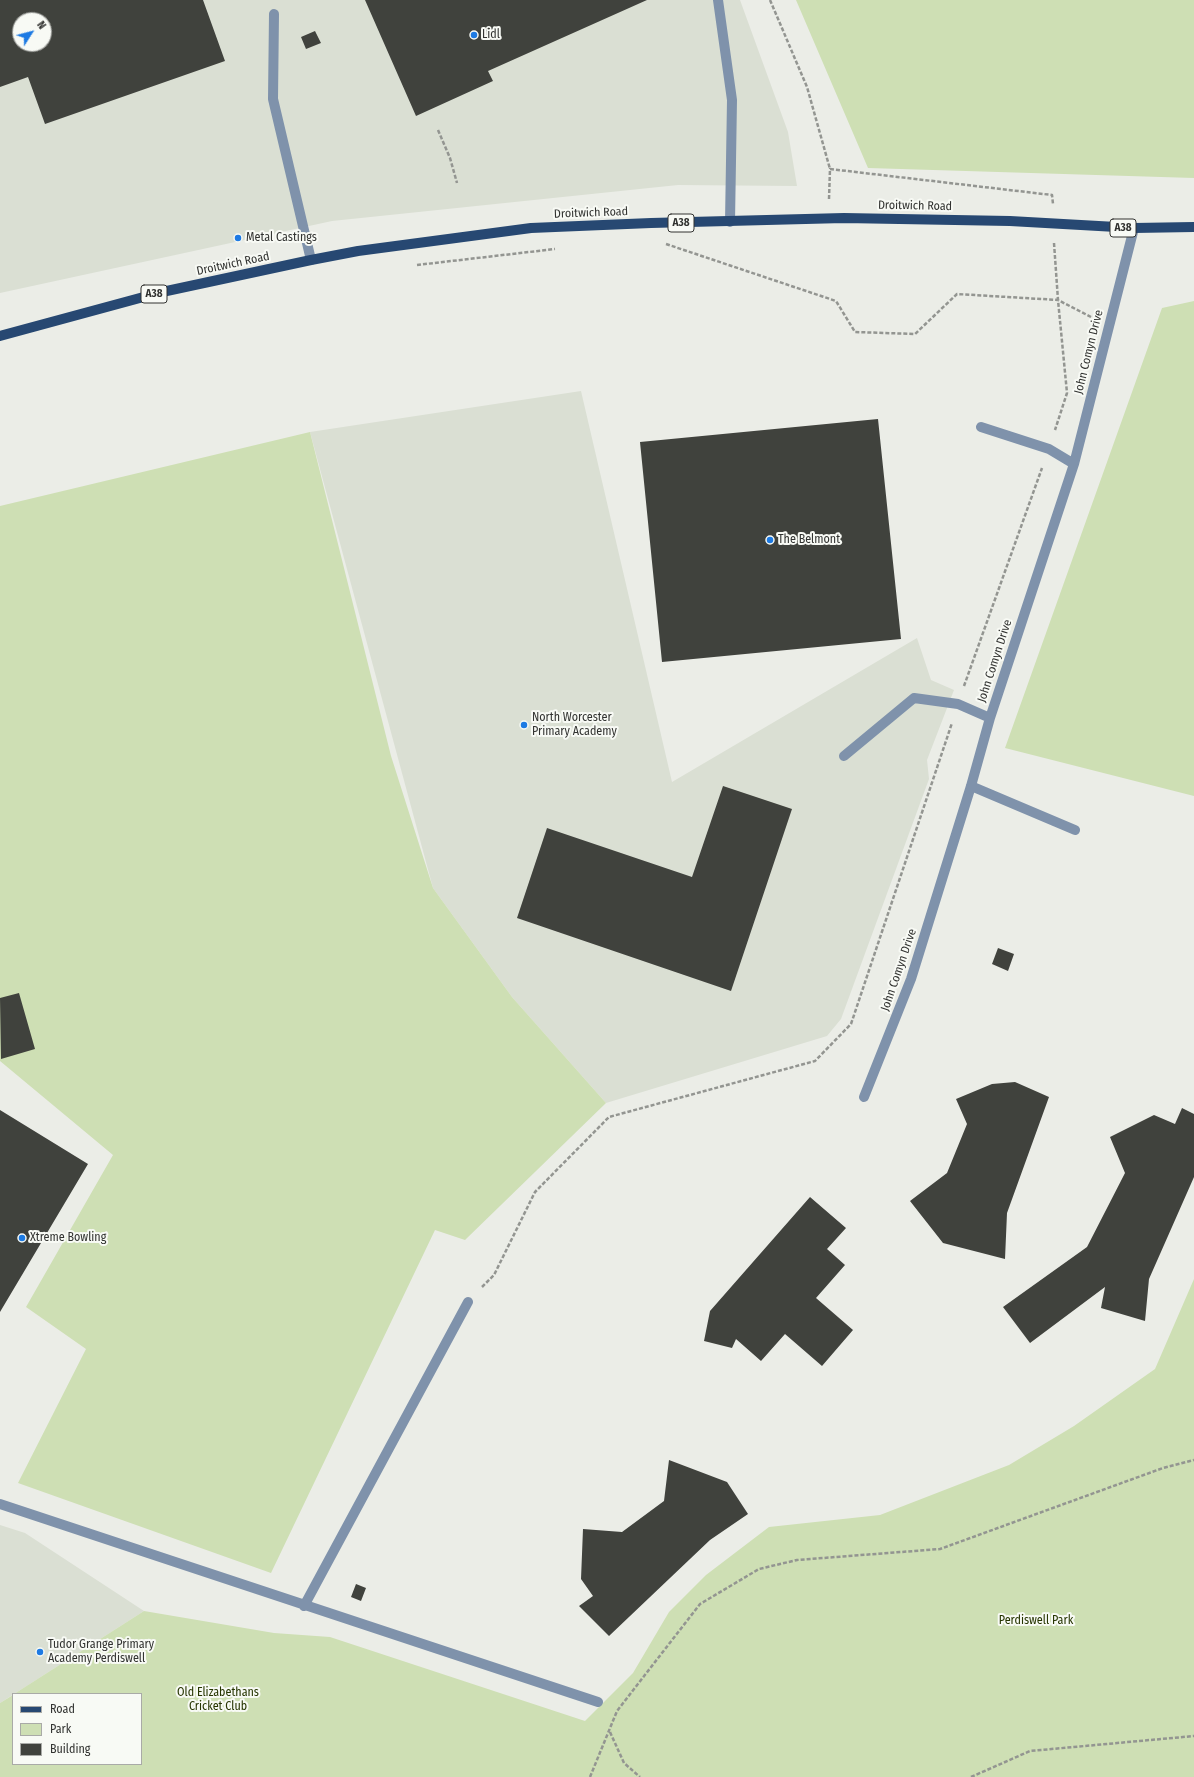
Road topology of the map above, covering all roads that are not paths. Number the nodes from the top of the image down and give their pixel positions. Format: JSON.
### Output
{"nodes":[{"id":1,"x":718,"y":0,"type":"edge"},
{"id":2,"x":274,"y":14,"type":"dead end"},
{"id":3,"x":730,"y":222,"type":"junction"},
{"id":4,"x":1194,"y":227,"type":"edge"},
{"id":5,"x":1134,"y":228,"type":"junction"},
{"id":6,"x":311,"y":260,"type":"junction"},
{"id":7,"x":0,"y":336,"type":"edge"},
{"id":8,"x":981,"y":427,"type":"dead end"},
{"id":9,"x":1074,"y":464,"type":"junction"},
{"id":10,"x":990,"y":718,"type":"junction"},
{"id":11,"x":844,"y":756,"type":"dead end"},
{"id":12,"x":971,"y":786,"type":"junction"},
{"id":13,"x":1075,"y":830,"type":"dead end"},
{"id":14,"x":864,"y":1096,"type":"dead end"},
{"id":15,"x":468,"y":1302,"type":"road end"},
{"id":16,"x":0,"y":1504,"type":"edge"},
{"id":17,"x":304,"y":1606,"type":"junction"},
{"id":18,"x":598,"y":1702,"type":"dead end"}],
"edges":[{"from":1,"to":3,"type":"street"},
{"from":2,"to":6,"type":"street"},
{"from":3,"to":5,"type":"main road","name":"Droitwich Road","number":"A38"},
{"from":3,"to":6,"type":"main road","name":"Droitwich Road","number":"A38"},
{"from":4,"to":5,"type":"main road","name":"Droitwich Road","number":"A38"},
{"from":5,"to":9,"type":"street","name":"John Comyn Drive"},
{"from":6,"to":7,"type":"main road","name":"Droitwich Road","number":"A38"},
{"from":8,"to":9,"type":"street"},
{"from":9,"to":10,"type":"street","name":"John Comyn Drive"},
{"from":10,"to":11,"type":"street"},
{"from":10,"to":12,"type":"street","name":"John Comyn Drive"},
{"from":12,"to":13,"type":"street"},
{"from":12,"to":14,"type":"street","name":"John Comyn Drive"},
{"from":15,"to":17,"type":"street"},
{"from":16,"to":17,"type":"street"},
{"from":17,"to":18,"type":"street"}]}
